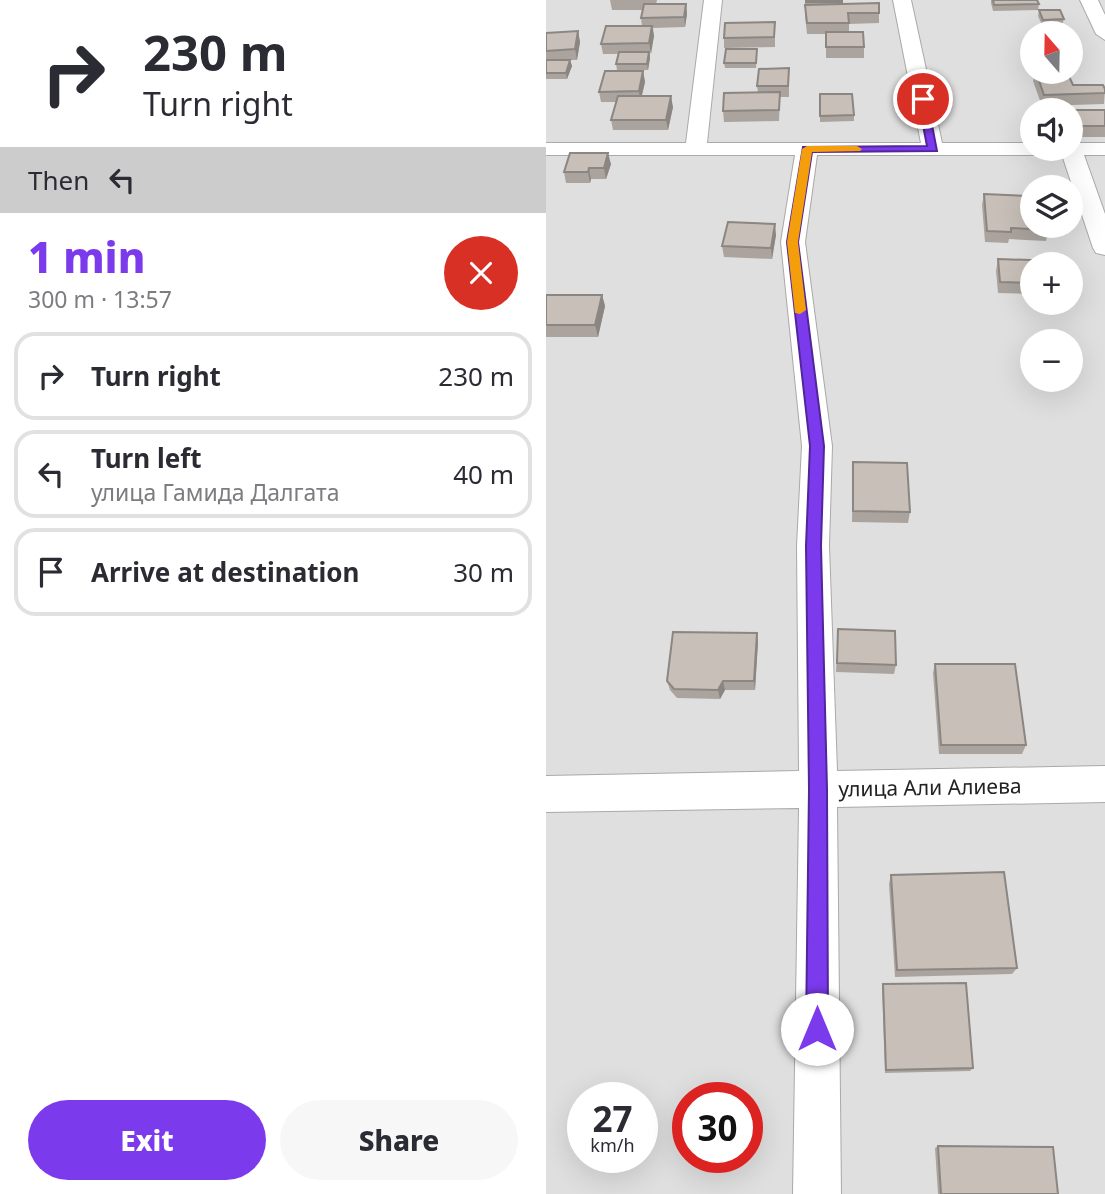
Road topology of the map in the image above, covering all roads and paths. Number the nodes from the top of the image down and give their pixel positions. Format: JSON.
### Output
{"nodes":[{"id":1,"x":713,"y":0,"type":"edge"},
{"id":2,"x":902,"y":0,"type":"edge"},
{"id":3,"x":1089,"y":0,"type":"edge"},
{"id":4,"x":1105,"y":34,"type":"edge"},
{"id":5,"x":696,"y":149,"type":"junction"},
{"id":6,"x":807,"y":149,"type":"junction"},
{"id":7,"x":933,"y":149,"type":"junction"},
{"id":8,"x":1020,"y":149,"type":"edge"},
{"id":9,"x":1083,"y":149,"type":"edge"},
{"id":10,"x":1105,"y":149,"type":"edge"},
{"id":11,"x":548,"y":154,"type":"edge"},
{"id":12,"x":1075,"y":161,"type":"edge"},
{"id":13,"x":1105,"y":248,"type":"edge"},
{"id":14,"x":1105,"y":785,"type":"edge"},
{"id":15,"x":818,"y":789,"type":"junction"},
{"id":16,"x":546,"y":794,"type":"edge"},
{"id":17,"x":817,"y":1194,"type":"edge"}],
"edges":[{"from":1,"to":5,"type":"street"},
{"from":2,"to":7,"type":"street"},
{"from":3,"to":4,"type":"street"},
{"from":5,"to":6,"type":"street"},
{"from":5,"to":11,"type":"street"},
{"from":6,"to":7,"type":"street"},
{"from":6,"to":15,"type":"street"},
{"from":7,"to":8,"type":"street"},
{"from":9,"to":10,"type":"street"},
{"from":12,"to":13,"type":"street"},
{"from":14,"to":15,"type":"street","name":"улица Али Алиева"},
{"from":15,"to":16,"type":"street","name":"улица Али Алиева"},
{"from":15,"to":17,"type":"street"}]}
